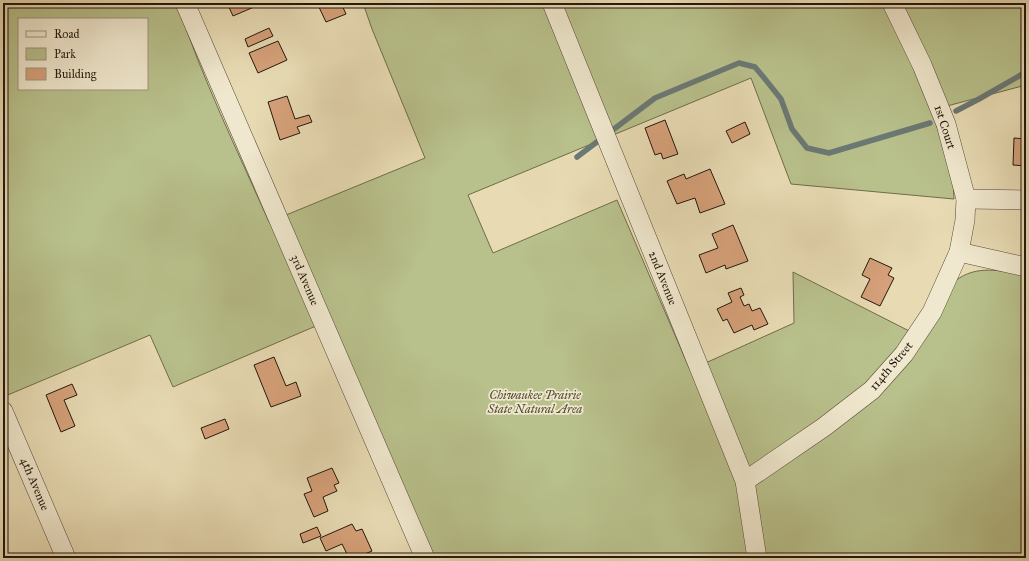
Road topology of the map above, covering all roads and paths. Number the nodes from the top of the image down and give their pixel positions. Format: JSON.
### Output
{"nodes":[{"id":1,"x":185,"y":3,"type":"edge"},
{"id":2,"x":552,"y":3,"type":"edge"},
{"id":3,"x":892,"y":3,"type":"edge"},
{"id":4,"x":966,"y":199,"type":"junction"},
{"id":5,"x":1026,"y":200,"type":"edge"},
{"id":6,"x":959,"y":252,"type":"junction"},
{"id":7,"x":1026,"y":267,"type":"edge"},
{"id":8,"x":3,"y":411,"type":"edge"},
{"id":9,"x":745,"y":481,"type":"junction"},
{"id":10,"x":66,"y":558,"type":"edge"},
{"id":11,"x":425,"y":558,"type":"edge"},
{"id":12,"x":757,"y":558,"type":"edge"}],
"edges":[{"from":1,"to":11,"type":"street","name":"3rd Avenue"},
{"from":2,"to":9,"type":"street","name":"2nd Avenue"},
{"from":3,"to":4,"type":"street","name":"1st Court"},
{"from":4,"to":5,"type":"street"},
{"from":4,"to":6,"type":"street","name":"114th Street"},
{"from":6,"to":7,"type":"street"},
{"from":6,"to":9,"type":"street","name":"114th Street"},
{"from":8,"to":10,"type":"street","name":"4th Avenue"},
{"from":9,"to":12,"type":"street","name":"2nd Avenue"}]}
